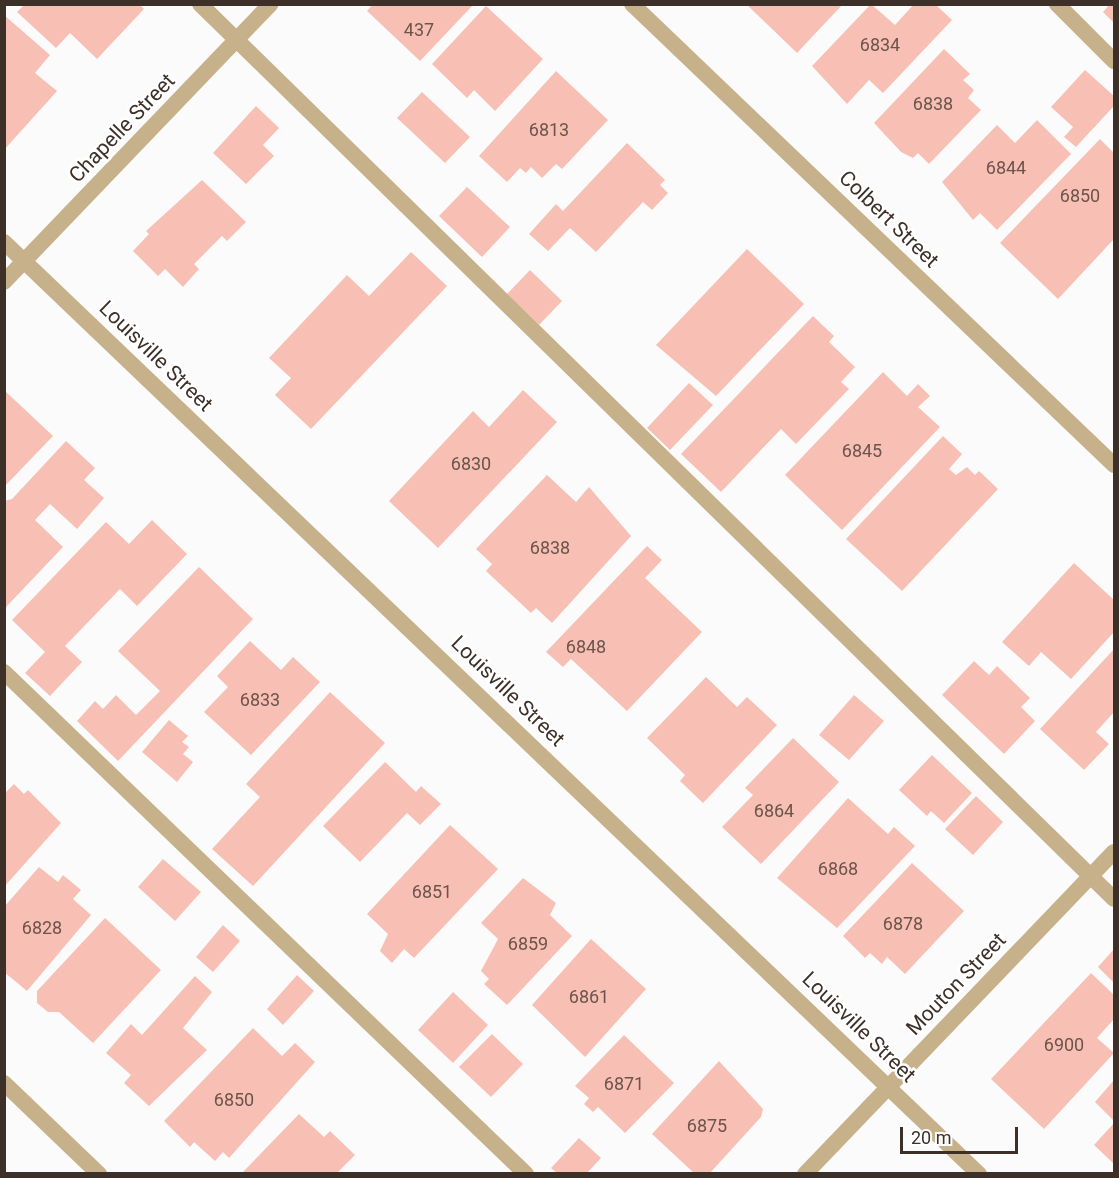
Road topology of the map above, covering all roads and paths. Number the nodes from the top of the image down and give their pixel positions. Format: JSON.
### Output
{"nodes":[{"id":1,"x":200,"y":4,"type":"edge"},
{"id":2,"x":271,"y":4,"type":"edge"},
{"id":3,"x":632,"y":4,"type":"edge"},
{"id":4,"x":1057,"y":4,"type":"edge"},
{"id":5,"x":238,"y":39,"type":"junction"},
{"id":6,"x":1114,"y":61,"type":"edge"},
{"id":7,"x":4,"y":242,"type":"edge"},
{"id":8,"x":24,"y":261,"type":"junction"},
{"id":9,"x":4,"y":282,"type":"edge"},
{"id":10,"x":1114,"y":465,"type":"edge"},
{"id":11,"x":4,"y":672,"type":"edge"},
{"id":12,"x":1114,"y":852,"type":"edge"},
{"id":13,"x":1091,"y":876,"type":"junction"},
{"id":14,"x":1114,"y":899,"type":"edge"},
{"id":15,"x":4,"y":1083,"type":"edge"},
{"id":16,"x":889,"y":1086,"type":"junction"},
{"id":17,"x":99,"y":1173,"type":"edge"},
{"id":18,"x":526,"y":1173,"type":"edge"},
{"id":19,"x":805,"y":1173,"type":"edge"},
{"id":20,"x":979,"y":1173,"type":"edge"}],
"edges":[{"from":1,"to":5,"type":"street"},
{"from":2,"to":5,"type":"street","name":"Chapelle Street"},
{"from":3,"to":10,"type":"street","name":"Colbert Street"},
{"from":4,"to":6,"type":"street"},
{"from":5,"to":8,"type":"street","name":"Chapelle Street"},
{"from":5,"to":13,"type":"street"},
{"from":7,"to":8,"type":"street","name":"Louisville Street"},
{"from":8,"to":9,"type":"street","name":"Chapelle Street"},
{"from":8,"to":16,"type":"street","name":"Louisville Street"},
{"from":11,"to":18,"type":"street"},
{"from":12,"to":13,"type":"street","name":"Mouton Street"},
{"from":13,"to":14,"type":"street"},
{"from":13,"to":16,"type":"street","name":"Mouton Street"},
{"from":15,"to":17,"type":"street"},
{"from":16,"to":19,"type":"street","name":"Mouton Street"},
{"from":16,"to":20,"type":"street","name":"Louisville Street"}]}
